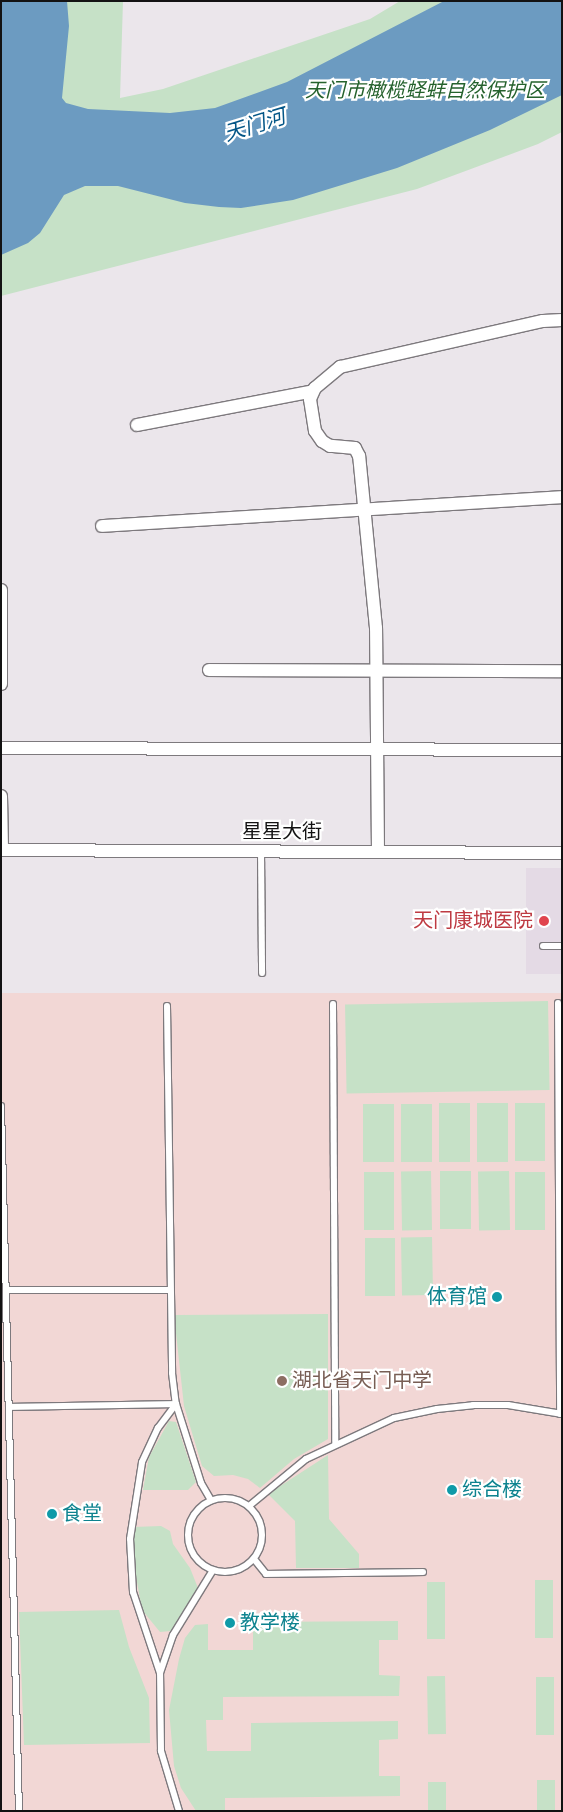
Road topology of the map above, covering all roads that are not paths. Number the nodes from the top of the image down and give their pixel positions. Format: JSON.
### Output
{"nodes":[{"id":1,"x":562,"y":320,"type":"edge"},
{"id":2,"x":313,"y":391,"type":"junction"},
{"id":3,"x":137,"y":425,"type":"dead end"},
{"id":4,"x":562,"y":497,"type":"edge"},
{"id":5,"x":365,"y":509,"type":"junction"},
{"id":6,"x":102,"y":526,"type":"dead end"},
{"id":7,"x":1,"y":590,"type":"edge"},
{"id":8,"x":209,"y":670,"type":"dead end"},
{"id":9,"x":376,"y":670,"type":"junction"},
{"id":10,"x":562,"y":671,"type":"edge"},
{"id":11,"x":1,"y":684,"type":"edge"},
{"id":12,"x":1,"y":748,"type":"edge"},
{"id":13,"x":377,"y":749,"type":"junction"},
{"id":14,"x":562,"y":750,"type":"edge"},
{"id":15,"x":1,"y":796,"type":"edge"},
{"id":16,"x":2,"y":850,"type":"edge"},
{"id":17,"x":261,"y":851,"type":"junction"},
{"id":18,"x":378,"y":852,"type":"junction"},
{"id":19,"x":562,"y":853,"type":"edge"},
{"id":20,"x":543,"y":946,"type":"dead end"},
{"id":21,"x":562,"y":946,"type":"edge"},
{"id":22,"x":262,"y":973,"type":"dead end"},
{"id":23,"x":558,"y":1003,"type":"dead end"},
{"id":24,"x":332,"y":1004,"type":"dead end"},
{"id":25,"x":167,"y":1006,"type":"dead end"},
{"id":26,"x":1,"y":1106,"type":"edge"},
{"id":27,"x":6,"y":1290,"type":"junction"},
{"id":28,"x":170,"y":1290,"type":"junction"},
{"id":29,"x":176,"y":1404,"type":"junction"},
{"id":30,"x":9,"y":1407,"type":"junction"},
{"id":31,"x":561,"y":1414,"type":"edge"},
{"id":32,"x":335,"y":1444,"type":"junction"},
{"id":33,"x":211,"y":1500,"type":"junction"},
{"id":34,"x":249,"y":1506,"type":"junction"},
{"id":35,"x":254,"y":1559,"type":"junction"},
{"id":36,"x":214,"y":1570,"type":"junction"},
{"id":37,"x":423,"y":1572,"type":"dead end"},
{"id":38,"x":160,"y":1673,"type":"junction"},
{"id":39,"x":19,"y":1811,"type":"edge"},
{"id":40,"x":180,"y":1811,"type":"edge"}],
"edges":[{"from":1,"to":2,"type":"street"},
{"from":2,"to":3,"type":"street"},
{"from":2,"to":5,"type":"street"},
{"from":4,"to":5,"type":"street"},
{"from":5,"to":6,"type":"street"},
{"from":5,"to":9,"type":"street"},
{"from":7,"to":11,"type":"street"},
{"from":8,"to":9,"type":"street"},
{"from":9,"to":10,"type":"street"},
{"from":9,"to":13,"type":"street"},
{"from":12,"to":13,"type":"street"},
{"from":13,"to":14,"type":"street"},
{"from":13,"to":18,"type":"street"},
{"from":15,"to":16,"type":"street"},
{"from":16,"to":17,"type":"street","name":"星星大街"},
{"from":17,"to":18,"type":"street","name":"星星大街"},
{"from":17,"to":22,"type":"lane"},
{"from":18,"to":19,"type":"street","name":"星星大街"},
{"from":20,"to":21,"type":"lane"},
{"from":23,"to":31,"type":"lane"},
{"from":24,"to":32,"type":"lane"},
{"from":25,"to":28,"type":"lane"},
{"from":26,"to":27,"type":"lane"},
{"from":27,"to":28,"type":"lane"},
{"from":27,"to":30,"type":"lane"},
{"from":28,"to":29,"type":"lane"},
{"from":29,"to":30,"type":"lane"},
{"from":29,"to":33,"type":"lane"},
{"from":29,"to":38,"type":"lane"},
{"from":30,"to":39,"type":"lane"},
{"from":31,"to":32,"type":"lane"},
{"from":32,"to":34,"type":"lane"},
{"from":33,"to":34,"type":"lane"},
{"from":33,"to":36,"type":"lane"},
{"from":34,"to":35,"type":"lane"},
{"from":35,"to":36,"type":"lane"},
{"from":35,"to":37,"type":"lane"},
{"from":36,"to":38,"type":"lane"},
{"from":38,"to":40,"type":"lane"}]}
